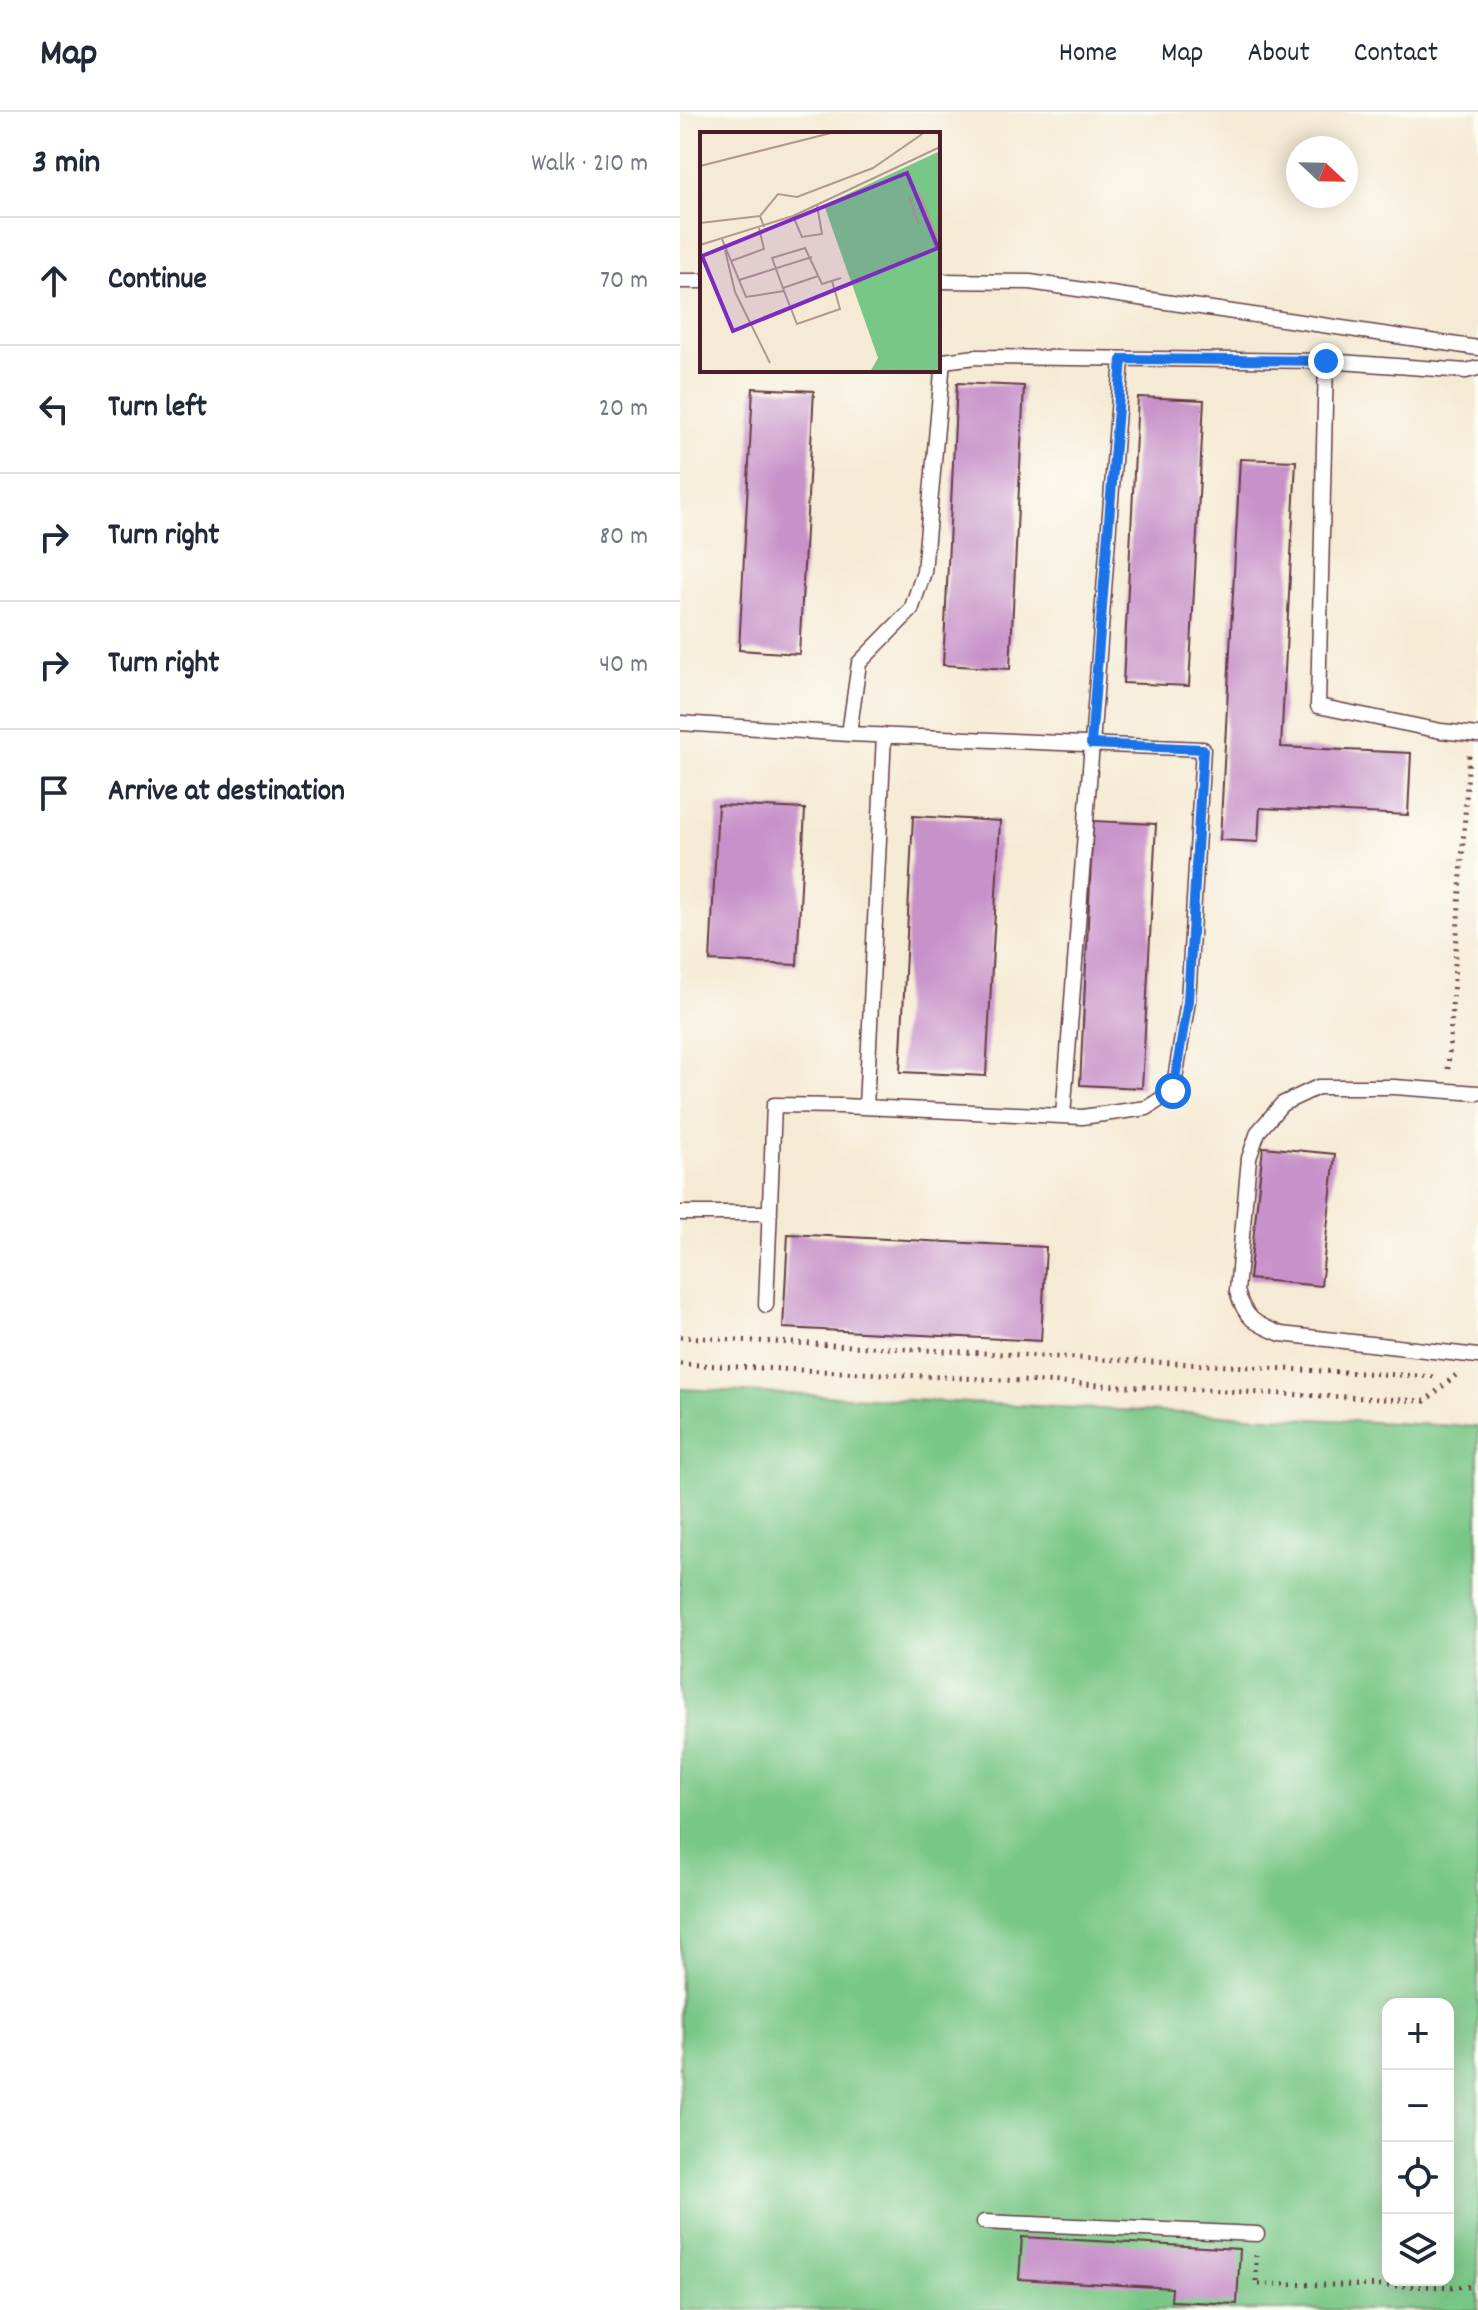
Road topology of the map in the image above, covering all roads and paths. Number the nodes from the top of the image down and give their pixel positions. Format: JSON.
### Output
{"nodes":[{"id":1,"x":940,"y":281,"type":"edge"},
{"id":2,"x":1478,"y":348,"type":"edge"},
{"id":3,"x":1122,"y":359,"type":"junction"},
{"id":4,"x":1326,"y":361,"type":"junction"},
{"id":5,"x":1478,"y":368,"type":"edge"},
{"id":6,"x":680,"y":723,"type":"edge"},
{"id":7,"x":849,"y":734,"type":"junction"},
{"id":8,"x":884,"y":735,"type":"junction"},
{"id":9,"x":1474,"y":735,"type":"edge"},
{"id":10,"x":1091,"y":744,"type":"junction"},
{"id":11,"x":1447,"y":1091,"type":"junction"},
{"id":12,"x":1478,"y":1093,"type":"edge"},
{"id":13,"x":866,"y":1107,"type":"junction"},
{"id":14,"x":1063,"y":1116,"type":"junction"},
{"id":15,"x":680,"y":1213,"type":"edge"},
{"id":16,"x":770,"y":1213,"type":"junction"},
{"id":17,"x":766,"y":1305,"type":"dead end"},
{"id":18,"x":680,"y":1337,"type":"edge"},
{"id":19,"x":1478,"y":1356,"type":"edge"},
{"id":20,"x":680,"y":1364,"type":"edge"},
{"id":21,"x":984,"y":2222,"type":"dead end"},
{"id":22,"x":1257,"y":2234,"type":"joint"},
{"id":23,"x":1478,"y":2287,"type":"edge"}],
"edges":[{"from":1,"to":2,"type":"lane"},
{"from":3,"to":4,"type":"lane"},
{"from":3,"to":7,"type":"lane"},
{"from":3,"to":10,"type":"lane"},
{"from":4,"to":5,"type":"lane"},
{"from":4,"to":9,"type":"lane"},
{"from":6,"to":7,"type":"lane"},
{"from":7,"to":8,"type":"lane"},
{"from":8,"to":10,"type":"lane"},
{"from":8,"to":13,"type":"lane"},
{"from":9,"to":11,"type":"path"},
{"from":10,"to":14,"type":"lane"},
{"from":10,"to":14,"type":"lane"},
{"from":11,"to":12,"type":"lane"},
{"from":11,"to":19,"type":"lane"},
{"from":13,"to":14,"type":"lane"},
{"from":13,"to":16,"type":"lane"},
{"from":15,"to":16,"type":"lane"},
{"from":16,"to":17,"type":"lane"},
{"from":18,"to":20,"type":"path"},
{"from":21,"to":22,"type":"lane"},
{"from":22,"to":23,"type":"path"}]}
